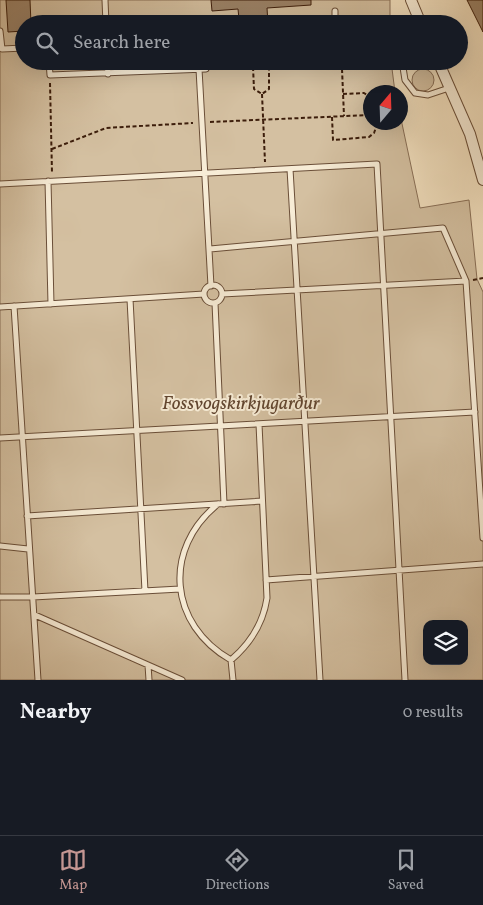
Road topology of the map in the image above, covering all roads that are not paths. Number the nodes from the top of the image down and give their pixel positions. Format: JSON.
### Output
{"nodes":[{"id":1,"x":105,"y":0,"type":"edge"},
{"id":2,"x":411,"y":0,"type":"edge"},
{"id":3,"x":335,"y":11,"type":"dead end"},
{"id":4,"x":106,"y":15,"type":"edge"},
{"id":5,"x":335,"y":15,"type":"edge"},
{"id":6,"x":417,"y":15,"type":"edge"},
{"id":7,"x":0,"y":31,"type":"edge"},
{"id":8,"x":15,"y":49,"type":"edge"},
{"id":9,"x":50,"y":70,"type":"edge"},
{"id":10,"x":108,"y":70,"type":"edge"},
{"id":11,"x":181,"y":70,"type":"edge"},
{"id":12,"x":199,"y":70,"type":"edge"},
{"id":13,"x":403,"y":70,"type":"edge"},
{"id":14,"x":442,"y":70,"type":"edge"},
{"id":15,"x":108,"y":74,"type":"junction"},
{"id":16,"x":449,"y":88,"type":"junction"},
{"id":17,"x":290,"y":169,"type":"junction"},
{"id":18,"x":205,"y":174,"type":"junction"},
{"id":19,"x":483,"y":180,"type":"edge"},
{"id":20,"x":50,"y":181,"type":"junction"},
{"id":21,"x":0,"y":184,"type":"edge"},
{"id":22,"x":381,"y":234,"type":"junction"},
{"id":23,"x":295,"y":241,"type":"junction"},
{"id":24,"x":210,"y":249,"type":"junction"},
{"id":25,"x":466,"y":281,"type":"junction"},
{"id":26,"x":384,"y":285,"type":"junction"},
{"id":27,"x":211,"y":286,"type":"junction"},
{"id":28,"x":298,"y":290,"type":"junction"},
{"id":29,"x":204,"y":294,"type":"junction"},
{"id":30,"x":222,"y":294,"type":"junction"},
{"id":31,"x":130,"y":299,"type":"junction"},
{"id":32,"x":215,"y":303,"type":"junction"},
{"id":33,"x":51,"y":304,"type":"junction"},
{"id":34,"x":14,"y":306,"type":"junction"},
{"id":35,"x":0,"y":307,"type":"edge"},
{"id":36,"x":475,"y":412,"type":"junction"},
{"id":37,"x":391,"y":417,"type":"junction"},
{"id":38,"x":305,"y":422,"type":"junction"},
{"id":39,"x":259,"y":424,"type":"junction"},
{"id":40,"x":220,"y":426,"type":"junction"},
{"id":41,"x":137,"y":431,"type":"junction"},
{"id":42,"x":22,"y":437,"type":"junction"},
{"id":43,"x":0,"y":438,"type":"edge"},
{"id":44,"x":262,"y":501,"type":"junction"},
{"id":45,"x":221,"y":504,"type":"junction"},
{"id":46,"x":141,"y":509,"type":"junction"},
{"id":47,"x":26,"y":516,"type":"junction"},
{"id":48,"x":483,"y":538,"type":"edge"},
{"id":49,"x":0,"y":546,"type":"edge"},
{"id":50,"x":28,"y":549,"type":"junction"},
{"id":51,"x":483,"y":564,"type":"edge"},
{"id":52,"x":399,"y":570,"type":"junction"},
{"id":53,"x":316,"y":576,"type":"junction"},
{"id":54,"x":266,"y":580,"type":"junction"},
{"id":55,"x":180,"y":589,"type":"junction"},
{"id":56,"x":145,"y":591,"type":"junction"},
{"id":57,"x":0,"y":597,"type":"edge"},
{"id":58,"x":33,"y":597,"type":"junction"},
{"id":59,"x":34,"y":615,"type":"junction"},
{"id":60,"x":231,"y":660,"type":"junction"},
{"id":61,"x":148,"y":665,"type":"junction"},
{"id":62,"x":38,"y":680,"type":"edge"},
{"id":63,"x":149,"y":680,"type":"edge"},
{"id":64,"x":182,"y":680,"type":"edge"},
{"id":65,"x":233,"y":680,"type":"edge"},
{"id":66,"x":320,"y":680,"type":"edge"},
{"id":67,"x":405,"y":680,"type":"edge"}],
"edges":[{"from":1,"to":4,"type":"lane"},
{"from":2,"to":6,"type":"street"},
{"from":3,"to":5,"type":"lane"},
{"from":7,"to":8,"type":"lane"},
{"from":9,"to":15,"type":"lane"},
{"from":10,"to":15,"type":"lane"},
{"from":11,"to":15,"type":"lane"},
{"from":12,"to":18,"type":"lane"},
{"from":13,"to":16,"type":"lane"},
{"from":14,"to":16,"type":"street"},
{"from":16,"to":19,"type":"street"},
{"from":17,"to":18,"type":"lane"},
{"from":17,"to":22,"type":"lane"},
{"from":17,"to":23,"type":"lane"},
{"from":18,"to":20,"type":"lane"},
{"from":18,"to":24,"type":"lane"},
{"from":20,"to":21,"type":"lane"},
{"from":20,"to":33,"type":"lane"},
{"from":22,"to":23,"type":"lane"},
{"from":22,"to":25,"type":"lane"},
{"from":22,"to":26,"type":"lane"},
{"from":23,"to":24,"type":"lane"},
{"from":23,"to":28,"type":"lane"},
{"from":24,"to":27,"type":"lane"},
{"from":25,"to":26,"type":"lane"},
{"from":25,"to":36,"type":"lane"},
{"from":26,"to":28,"type":"lane"},
{"from":26,"to":37,"type":"lane"},
{"from":27,"to":29,"type":"lane"},
{"from":27,"to":30,"type":"lane"},
{"from":28,"to":30,"type":"lane"},
{"from":28,"to":38,"type":"lane"},
{"from":29,"to":31,"type":"lane"},
{"from":29,"to":32,"type":"lane"},
{"from":30,"to":32,"type":"lane"},
{"from":31,"to":33,"type":"lane"},
{"from":31,"to":41,"type":"lane"},
{"from":32,"to":40,"type":"lane"},
{"from":33,"to":34,"type":"lane"},
{"from":34,"to":35,"type":"lane"},
{"from":34,"to":42,"type":"lane"},
{"from":36,"to":37,"type":"lane"},
{"from":36,"to":48,"type":"lane"},
{"from":37,"to":38,"type":"lane"},
{"from":37,"to":52,"type":"lane"},
{"from":38,"to":39,"type":"lane"},
{"from":38,"to":53,"type":"lane"},
{"from":39,"to":40,"type":"lane"},
{"from":39,"to":44,"type":"lane"},
{"from":40,"to":41,"type":"lane"},
{"from":40,"to":45,"type":"lane"},
{"from":41,"to":42,"type":"lane"},
{"from":41,"to":46,"type":"lane"},
{"from":42,"to":43,"type":"lane"},
{"from":42,"to":47,"type":"lane"},
{"from":44,"to":45,"type":"lane"},
{"from":44,"to":54,"type":"lane"},
{"from":45,"to":46,"type":"lane"},
{"from":45,"to":55,"type":"lane"},
{"from":46,"to":47,"type":"lane"},
{"from":46,"to":56,"type":"lane"},
{"from":47,"to":50,"type":"lane"},
{"from":49,"to":50,"type":"lane"},
{"from":50,"to":58,"type":"lane"},
{"from":51,"to":52,"type":"lane"},
{"from":52,"to":53,"type":"lane"},
{"from":52,"to":67,"type":"lane"},
{"from":53,"to":54,"type":"lane"},
{"from":53,"to":66,"type":"lane"},
{"from":54,"to":60,"type":"lane"},
{"from":55,"to":56,"type":"lane"},
{"from":55,"to":60,"type":"lane"},
{"from":56,"to":58,"type":"lane"},
{"from":57,"to":58,"type":"lane"},
{"from":58,"to":59,"type":"lane"},
{"from":59,"to":61,"type":"lane"},
{"from":59,"to":62,"type":"lane"},
{"from":60,"to":65,"type":"lane"},
{"from":61,"to":63,"type":"lane"},
{"from":61,"to":64,"type":"lane"}]}
